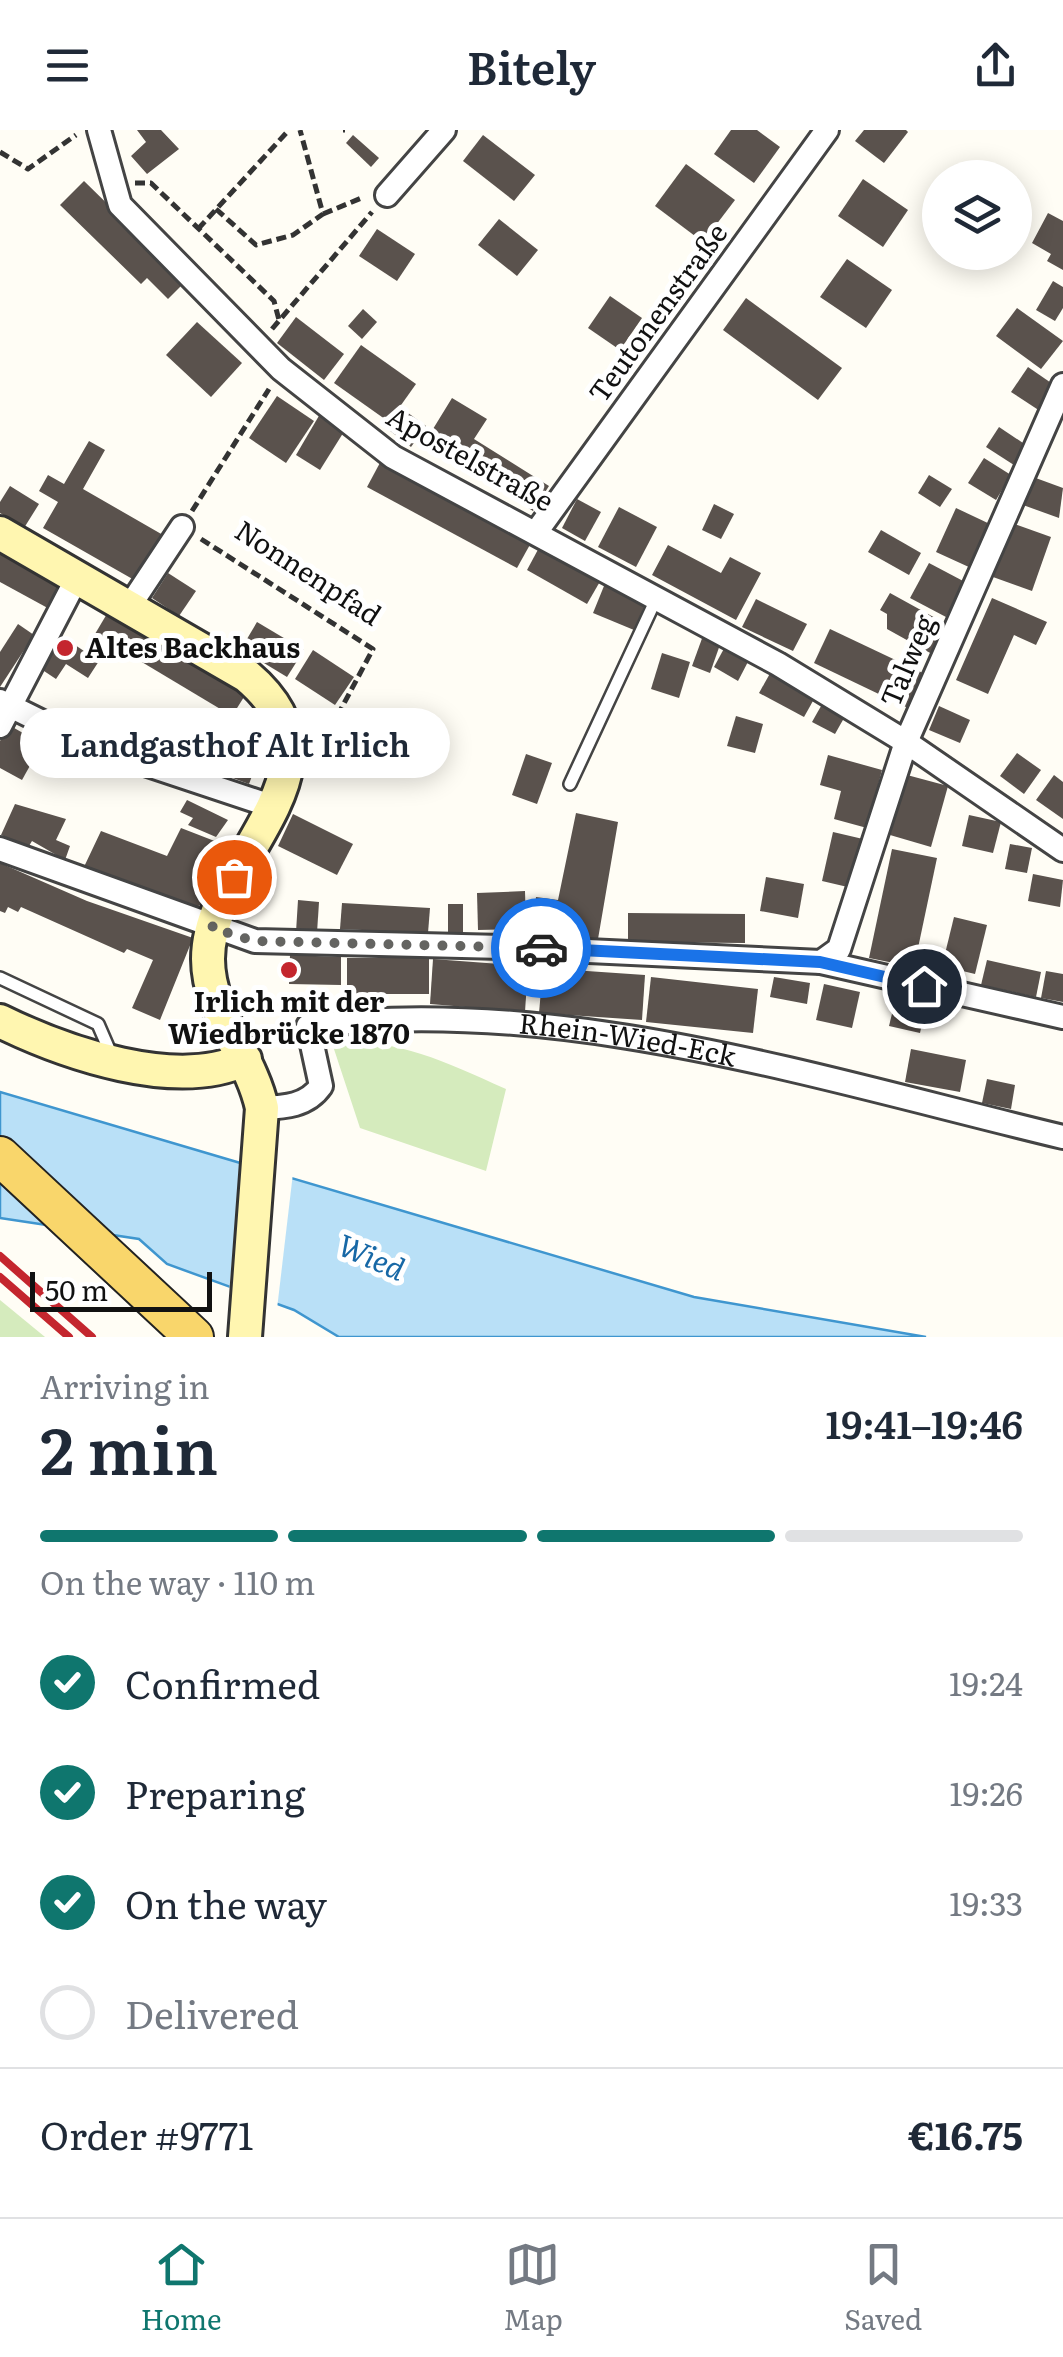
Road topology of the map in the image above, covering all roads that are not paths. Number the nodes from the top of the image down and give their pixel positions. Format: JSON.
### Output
{"nodes":[{"id":1,"x":99,"y":130,"type":"edge"},
{"id":2,"x":444,"y":130,"type":"edge"},
{"id":3,"x":827,"y":130,"type":"edge"},
{"id":4,"x":388,"y":195,"type":"road end"},
{"id":5,"x":1063,"y":385,"type":"edge"},
{"id":6,"x":1054,"y":427,"type":"edge"},
{"id":7,"x":182,"y":527,"type":"road end"},
{"id":8,"x":537,"y":531,"type":"junction"},
{"id":9,"x":0,"y":533,"type":"edge"},
{"id":10,"x":78,"y":576,"type":"junction"},
{"id":11,"x":657,"y":598,"type":"junction"},
{"id":12,"x":129,"y":607,"type":"junction"},
{"id":13,"x":3,"y":711,"type":"edge"},
{"id":14,"x":906,"y":742,"type":"junction"},
{"id":15,"x":570,"y":784,"type":"dead end"},
{"id":16,"x":274,"y":807,"type":"junction"},
{"id":17,"x":0,"y":850,"type":"edge"},
{"id":18,"x":1063,"y":850,"type":"edge"},
{"id":19,"x":212,"y":928,"type":"junction"},
{"id":20,"x":820,"y":962,"type":"junction"},
{"id":21,"x":0,"y":978,"type":"edge"},
{"id":22,"x":1063,"y":1017,"type":"edge"},
{"id":23,"x":0,"y":1021,"type":"edge"},
{"id":24,"x":245,"y":1059,"type":"junction"},
{"id":25,"x":114,"y":1060,"type":"junction"},
{"id":26,"x":262,"y":1108,"type":"junction"},
{"id":27,"x":1063,"y":1137,"type":"edge"},
{"id":28,"x":0,"y":1156,"type":"edge"},
{"id":29,"x":245,"y":1324,"type":"edge"},
{"id":30,"x":194,"y":1337,"type":"edge"}],
"edges":[{"from":1,"to":8,"type":"street","name":"Apostelstraße"},
{"from":2,"to":4,"type":"street"},
{"from":3,"to":8,"type":"street","name":"Teutonenstraße"},
{"from":5,"to":6,"type":"street","name":"Talweg"},
{"from":6,"to":14,"type":"street","name":"Talweg"},
{"from":7,"to":12,"type":"street"},
{"from":8,"to":11,"type":"street","name":"Apostelstraße"},
{"from":9,"to":10,"type":"street"},
{"from":10,"to":12,"type":"street"},
{"from":10,"to":13,"type":"street"},
{"from":11,"to":14,"type":"street","name":"Apostelstraße"},
{"from":11,"to":15,"type":"lane"},
{"from":12,"to":16,"type":"street"},
{"from":13,"to":16,"type":"street"},
{"from":14,"to":18,"type":"street","name":"Apostelstraße"},
{"from":14,"to":20,"type":"street","name":"Talweg"},
{"from":16,"to":19,"type":"street"},
{"from":17,"to":19,"type":"street"},
{"from":19,"to":20,"type":"street"},
{"from":19,"to":24,"type":"street"},
{"from":20,"to":22,"type":"street"},
{"from":21,"to":25,"type":"lane"},
{"from":23,"to":25,"type":"street"},
{"from":24,"to":25,"type":"street"},
{"from":24,"to":26,"type":"street"},
{"from":26,"to":27,"type":"street","name":"Rhein-Wied-Eck"},
{"from":26,"to":29,"type":"street"},
{"from":28,"to":30,"type":"main road"}]}
